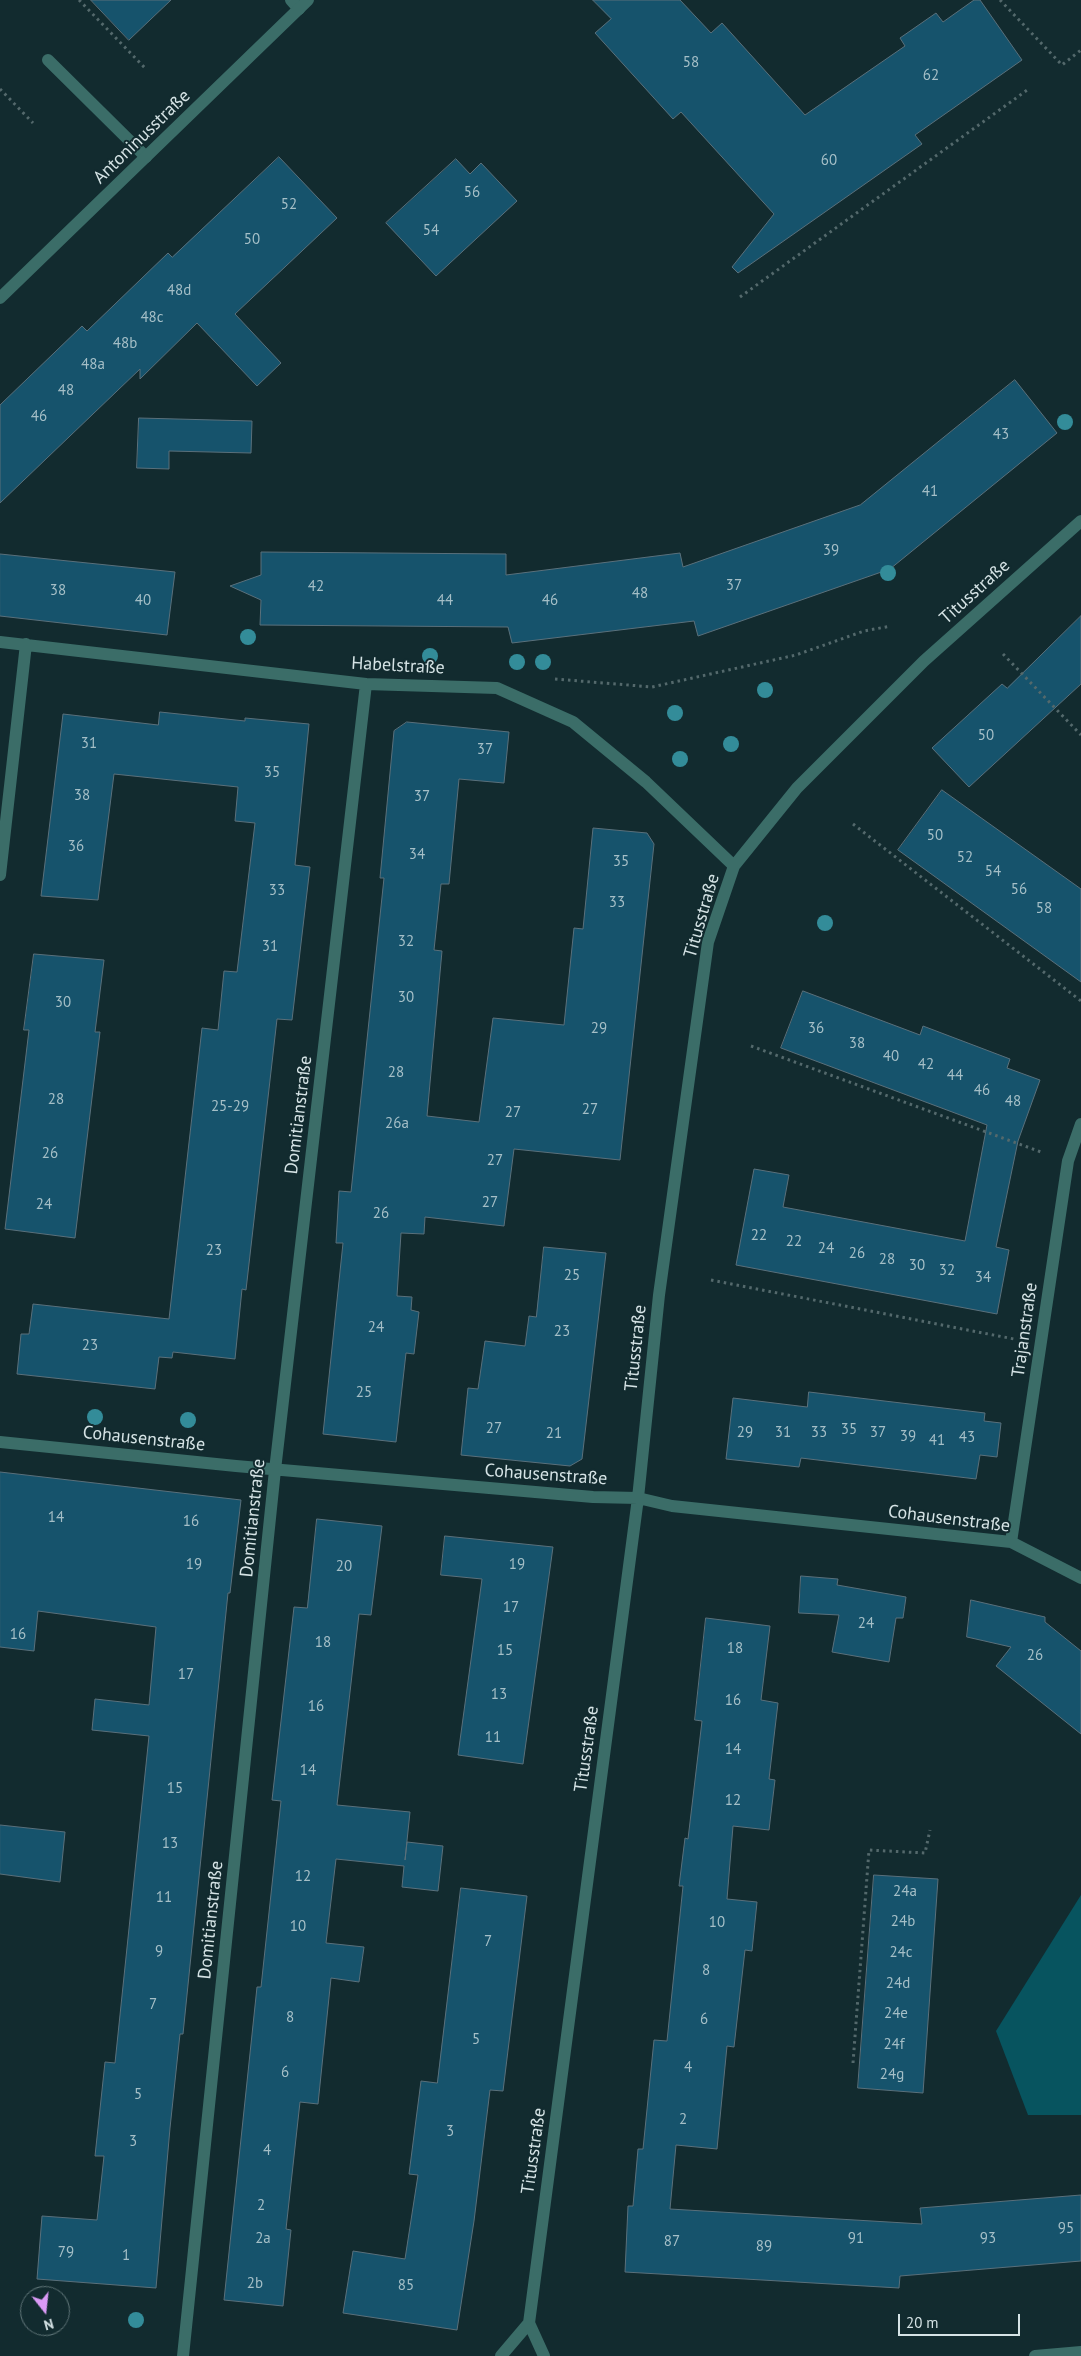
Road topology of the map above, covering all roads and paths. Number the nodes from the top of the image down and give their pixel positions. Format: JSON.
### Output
{"nodes":[{"id":1,"x":79,"y":0,"type":"edge"},
{"id":2,"x":1000,"y":0,"type":"edge"},
{"id":3,"x":299,"y":3,"type":"edge"},
{"id":4,"x":1081,"y":50,"type":"edge"},
{"id":5,"x":48,"y":60,"type":"dead end"},
{"id":6,"x":146,"y":68,"type":"dead end"},
{"id":7,"x":1030,"y":88,"type":"dead end"},
{"id":8,"x":0,"y":89,"type":"edge"},
{"id":9,"x":33,"y":123,"type":"dead end"},
{"id":10,"x":146,"y":157,"type":"junction"},
{"id":11,"x":0,"y":298,"type":"edge"},
{"id":12,"x":740,"y":298,"type":"dead end"},
{"id":13,"x":1081,"y":522,"type":"edge"},
{"id":14,"x":891,"y":626,"type":"dead end"},
{"id":15,"x":0,"y":642,"type":"edge"},
{"id":16,"x":26,"y":644,"type":"junction"},
{"id":17,"x":1003,"y":654,"type":"dead end"},
{"id":18,"x":555,"y":679,"type":"dead end"},
{"id":19,"x":366,"y":684,"type":"junction"},
{"id":20,"x":1081,"y":735,"type":"edge"},
{"id":21,"x":852,"y":824,"type":"dead end"},
{"id":22,"x":734,"y":866,"type":"junction"},
{"id":23,"x":0,"y":875,"type":"edge"},
{"id":24,"x":1081,"y":1002,"type":"edge"},
{"id":25,"x":751,"y":1046,"type":"dead end"},
{"id":26,"x":1081,"y":1124,"type":"edge"},
{"id":27,"x":1044,"y":1153,"type":"dead end"},
{"id":28,"x":711,"y":1280,"type":"dead end"},
{"id":29,"x":1019,"y":1340,"type":"dead end"},
{"id":30,"x":0,"y":1442,"type":"edge"},
{"id":31,"x":276,"y":1470,"type":"junction"},
{"id":32,"x":638,"y":1498,"type":"junction"},
{"id":33,"x":1011,"y":1542,"type":"junction"},
{"id":34,"x":1081,"y":1578,"type":"edge"},
{"id":35,"x":930,"y":1830,"type":"dead end"},
{"id":36,"x":853,"y":2062,"type":"dead end"},
{"id":37,"x":529,"y":2323,"type":"junction"},
{"id":38,"x":1081,"y":2352,"type":"edge"},
{"id":39,"x":182,"y":2356,"type":"edge"},
{"id":40,"x":501,"y":2356,"type":"edge"},
{"id":41,"x":544,"y":2356,"type":"edge"},
{"id":42,"x":1036,"y":2356,"type":"edge"}],
"edges":[{"from":1,"to":6,"type":"path"},
{"from":2,"to":4,"type":"path"},
{"from":3,"to":10,"type":"street","name":"Antoninusstraße"},
{"from":5,"to":10,"type":"street"},
{"from":7,"to":12,"type":"path"},
{"from":8,"to":9,"type":"path"},
{"from":10,"to":11,"type":"street","name":"Antoninusstraße"},
{"from":13,"to":22,"type":"street","name":"Titusstraße"},
{"from":14,"to":18,"type":"path"},
{"from":15,"to":16,"type":"street","name":"Habelstraße"},
{"from":16,"to":19,"type":"street","name":"Habelstraße"},
{"from":16,"to":23,"type":"street"},
{"from":17,"to":20,"type":"path"},
{"from":19,"to":22,"type":"street","name":"Habelstraße"},
{"from":19,"to":31,"type":"street","name":"Domitianstraße"},
{"from":21,"to":24,"type":"path"},
{"from":22,"to":32,"type":"street","name":"Titusstraße"},
{"from":25,"to":27,"type":"path"},
{"from":26,"to":33,"type":"street","name":"Trajanstraße"},
{"from":28,"to":29,"type":"path"},
{"from":30,"to":31,"type":"street","name":"Cohausenstraße"},
{"from":31,"to":32,"type":"street","name":"Cohausenstraße"},
{"from":31,"to":39,"type":"street","name":"Domitianstraße"},
{"from":32,"to":33,"type":"street","name":"Cohausenstraße"},
{"from":32,"to":37,"type":"street","name":"Titusstraße"},
{"from":33,"to":34,"type":"street","name":"Cohausenstraße"},
{"from":35,"to":36,"type":"path"},
{"from":37,"to":40,"type":"street"},
{"from":37,"to":41,"type":"street"},
{"from":38,"to":42,"type":"street"}]}
